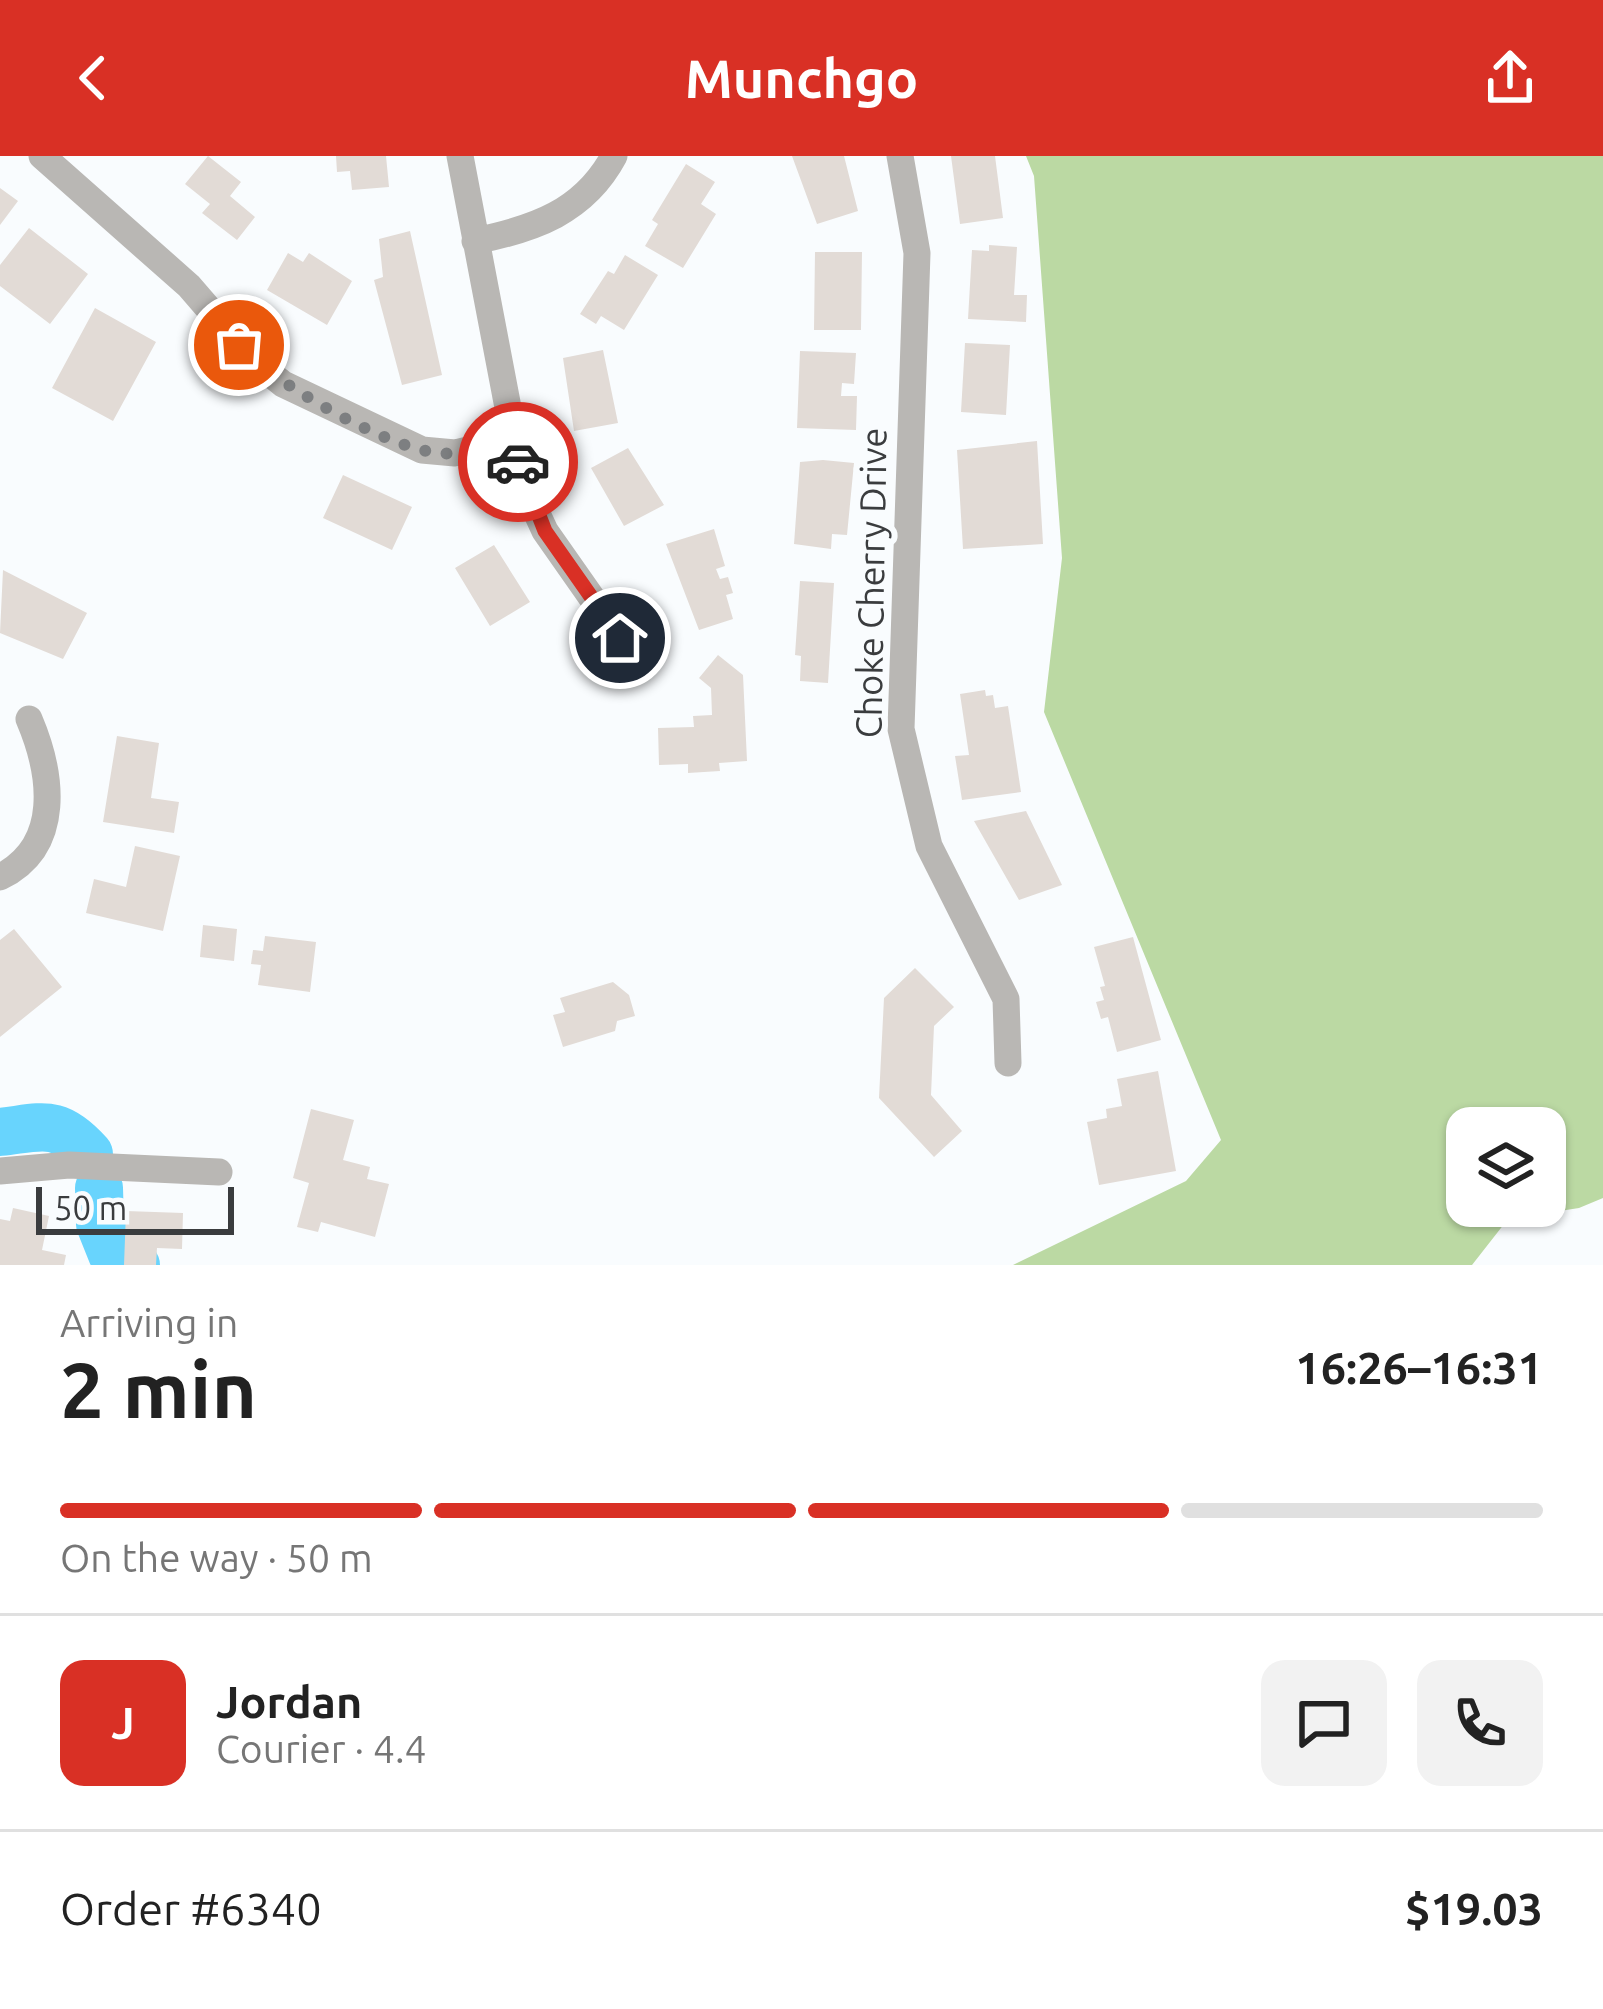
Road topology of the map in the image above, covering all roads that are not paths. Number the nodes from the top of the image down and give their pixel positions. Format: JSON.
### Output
{"nodes":[{"id":1,"x":42,"y":156,"type":"edge"},
{"id":2,"x":460,"y":156,"type":"edge"},
{"id":3,"x":614,"y":156,"type":"edge"},
{"id":4,"x":900,"y":156,"type":"edge"},
{"id":5,"x":476,"y":242,"type":"junction"},
{"id":6,"x":512,"y":439,"type":"junction"},
{"id":7,"x":620,"y":638,"type":"dead end"},
{"id":8,"x":29,"y":718,"type":"dead end"},
{"id":9,"x":0,"y":877,"type":"edge"},
{"id":10,"x":1008,"y":1063,"type":"dead end"},
{"id":11,"x":0,"y":1171,"type":"edge"},
{"id":12,"x":219,"y":1172,"type":"dead end"}],
"edges":[{"from":1,"to":6,"type":"street"},
{"from":2,"to":5,"type":"street"},
{"from":3,"to":5,"type":"street"},
{"from":4,"to":10,"type":"street","name":"Choke Cherry Drive"},
{"from":5,"to":6,"type":"street"},
{"from":6,"to":7,"type":"street"},
{"from":8,"to":9,"type":"street"},
{"from":11,"to":12,"type":"street"}]}
